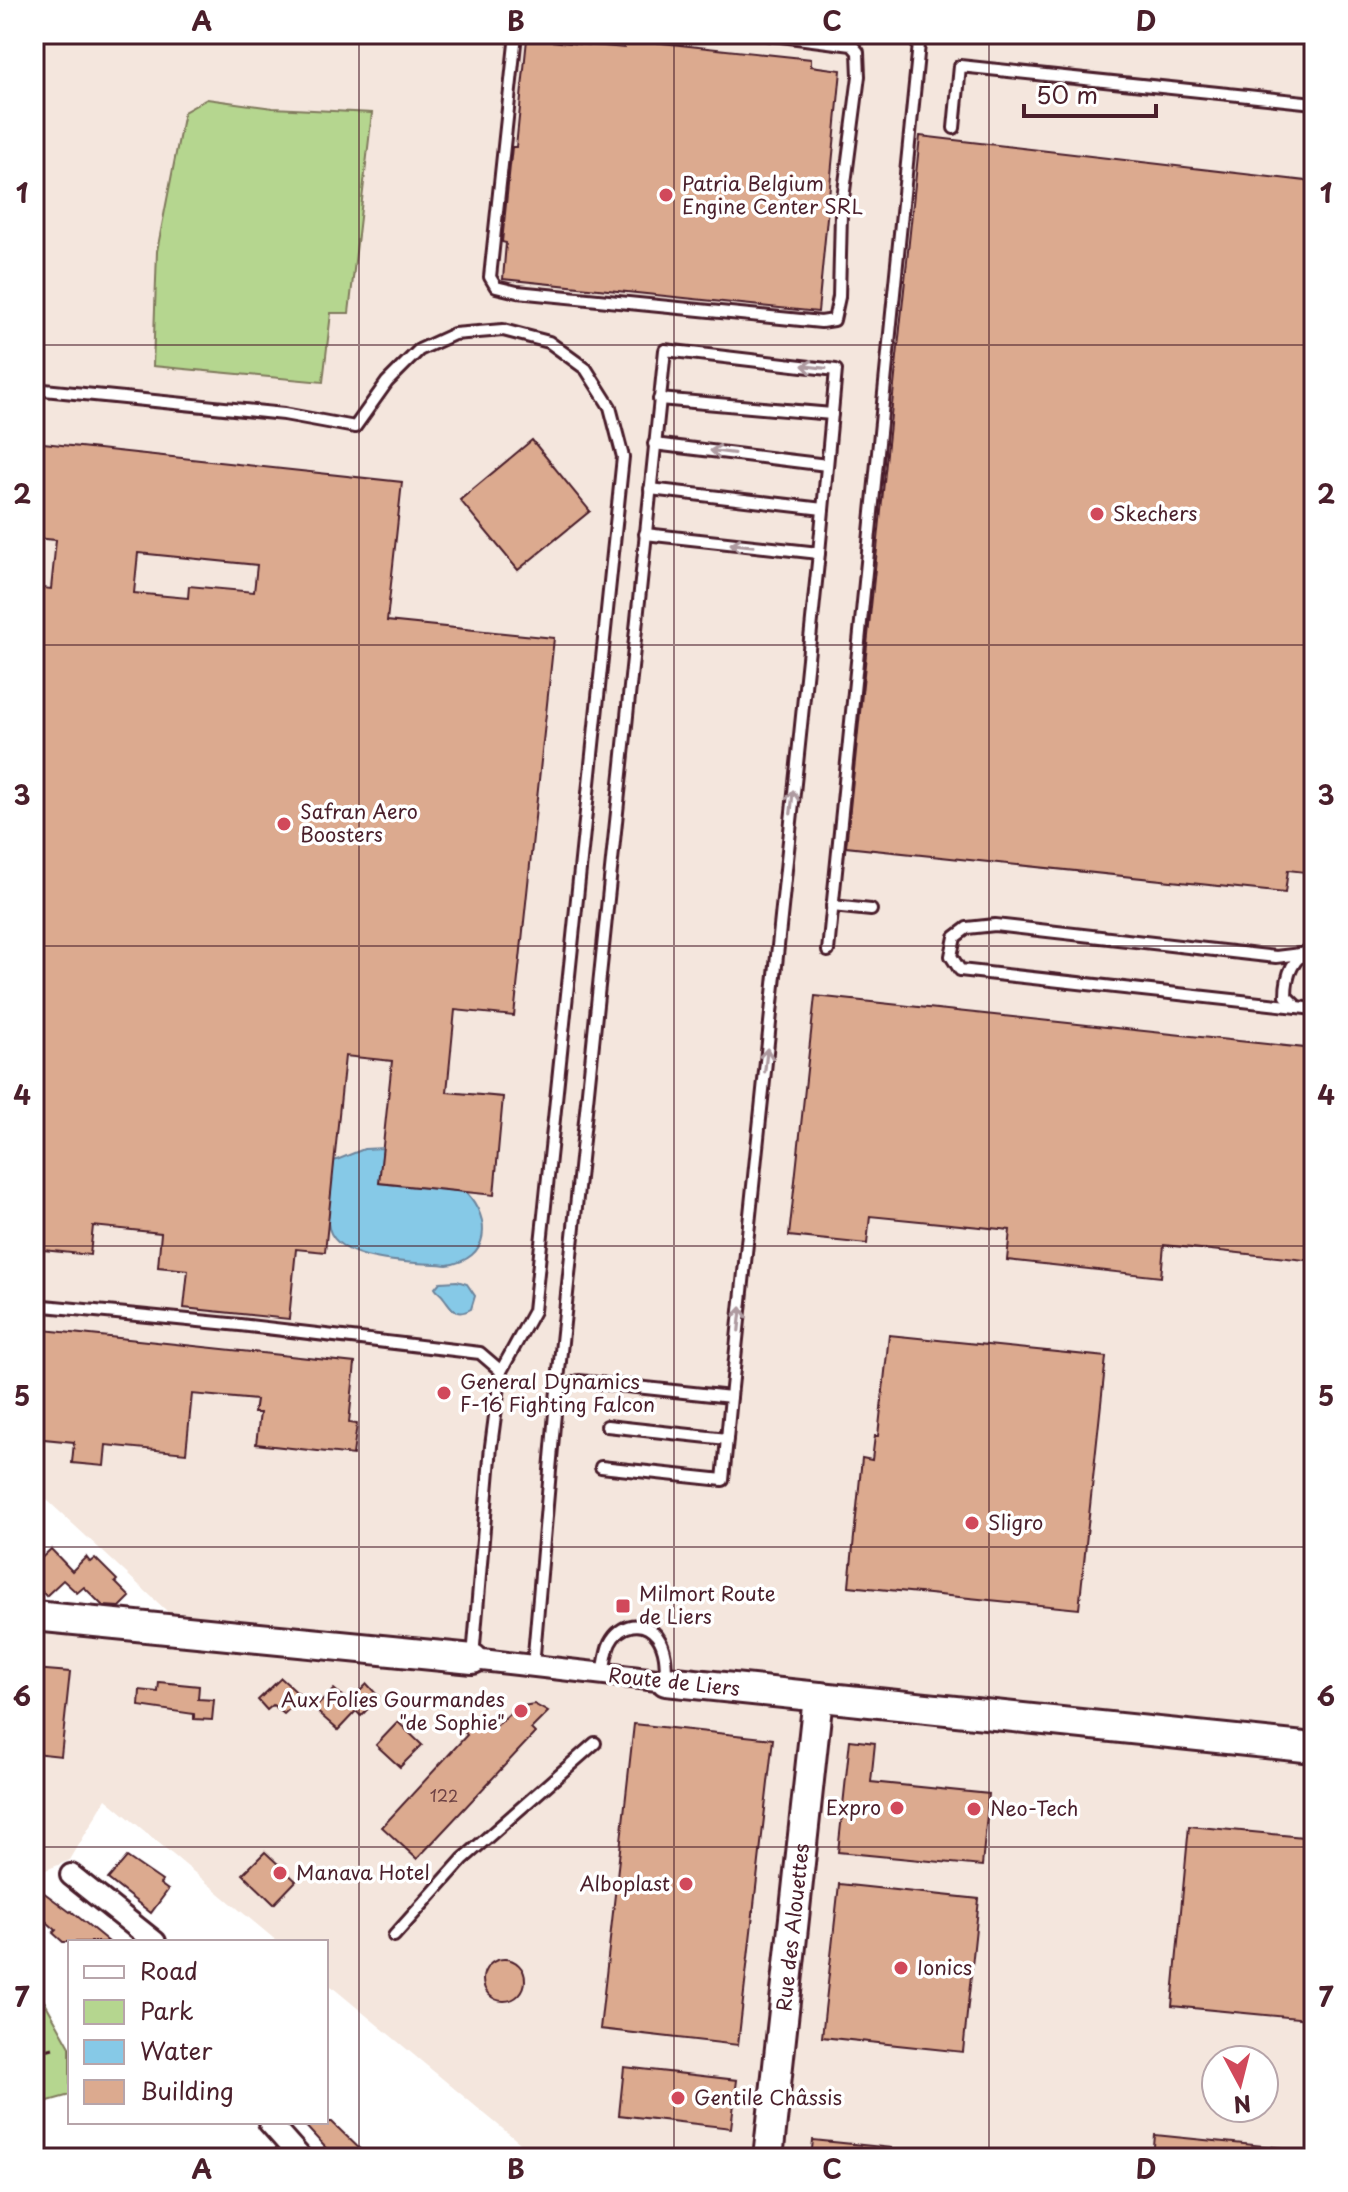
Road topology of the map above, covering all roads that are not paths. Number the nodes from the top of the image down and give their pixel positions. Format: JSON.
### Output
{"nodes":[{"id":1,"x":516,"y":34,"type":"edge"},
{"id":2,"x":765,"y":34,"type":"edge"},
{"id":3,"x":920,"y":34,"type":"edge"},
{"id":4,"x":1314,"y":103,"type":"edge"},
{"id":5,"x":954,"y":128,"type":"dead end"},
{"id":6,"x":34,"y":389,"type":"edge"},
{"id":7,"x":659,"y":399,"type":"junction"},
{"id":8,"x":832,"y":414,"type":"junction"},
{"id":9,"x":654,"y":444,"type":"junction"},
{"id":10,"x":827,"y":465,"type":"junction"},
{"id":11,"x":650,"y":489,"type":"junction"},
{"id":12,"x":823,"y":509,"type":"junction"},
{"id":13,"x":645,"y":534,"type":"junction"},
{"id":14,"x":819,"y":553,"type":"junction"},
{"id":15,"x":832,"y":906,"type":"junction"},
{"id":16,"x":871,"y":910,"type":"dead end"},
{"id":17,"x":1314,"y":947,"type":"edge"},
{"id":18,"x":828,"y":951,"type":"dead end"},
{"id":19,"x":1300,"y":954,"type":"junction"},
{"id":20,"x":1297,"y":1007,"type":"junction"},
{"id":21,"x":1314,"y":1009,"type":"edge"},
{"id":22,"x":34,"y":1305,"type":"edge"},
{"id":23,"x":501,"y":1371,"type":"junction"},
{"id":24,"x":557,"y":1390,"type":"junction"},
{"id":25,"x":731,"y":1397,"type":"junction"},
{"id":26,"x":607,"y":1426,"type":"dead end"},
{"id":27,"x":727,"y":1439,"type":"junction"},
{"id":28,"x":601,"y":1467,"type":"dead end"},
{"id":29,"x":34,"y":1616,"type":"edge"},
{"id":30,"x":473,"y":1659,"type":"junction"},
{"id":31,"x":533,"y":1666,"type":"junction"},
{"id":32,"x":603,"y":1674,"type":"junction"},
{"id":33,"x":666,"y":1681,"type":"junction"},
{"id":34,"x":818,"y":1697,"type":"junction"},
{"id":35,"x":595,"y":1743,"type":"dead end"},
{"id":36,"x":1314,"y":1748,"type":"edge"},
{"id":37,"x":71,"y":1875,"type":"dead end"},
{"id":38,"x":394,"y":1936,"type":"dead end"},
{"id":39,"x":152,"y":1940,"type":"edge"},
{"id":40,"x":271,"y":2124,"type":"edge"},
{"id":41,"x":301,"y":2158,"type":"edge"},
{"id":42,"x":768,"y":2158,"type":"edge"}],
"edges":[{"from":1,"to":2,"type":"lane"},
{"from":3,"to":15,"type":"lane"},
{"from":4,"to":5,"type":"lane"},
{"from":6,"to":23,"type":"lane"},
{"from":7,"to":8,"type":"lane"},
{"from":8,"to":7,"type":"lane","one_way":true},
{"from":7,"to":9,"type":"lane"},
{"from":8,"to":10,"type":"lane"},
{"from":10,"to":9,"type":"lane","one_way":true},
{"from":9,"to":11,"type":"lane"},
{"from":10,"to":12,"type":"lane"},
{"from":11,"to":12,"type":"lane"},
{"from":11,"to":13,"type":"lane"},
{"from":12,"to":14,"type":"lane"},
{"from":14,"to":13,"type":"lane","one_way":true},
{"from":13,"to":24,"type":"lane"},
{"from":25,"to":14,"type":"lane","one_way":true},
{"from":15,"to":16,"type":"lane"},
{"from":15,"to":18,"type":"lane"},
{"from":17,"to":19,"type":"lane"},
{"from":19,"to":20,"type":"lane"},
{"from":19,"to":20,"type":"lane"},
{"from":20,"to":21,"type":"lane"},
{"from":22,"to":23,"type":"lane"},
{"from":23,"to":30,"type":"lane"},
{"from":24,"to":25,"type":"lane"},
{"from":24,"to":31,"type":"lane"},
{"from":25,"to":27,"type":"lane"},
{"from":26,"to":27,"type":"lane"},
{"from":27,"to":28,"type":"lane"},
{"from":29,"to":30,"type":"street","name":"Route de Liers"},
{"from":30,"to":31,"type":"street","name":"Route de Liers"},
{"from":31,"to":32,"type":"street","name":"Route de Liers"},
{"from":32,"to":33,"type":"street","name":"Route de Liers"},
{"from":32,"to":33,"type":"lane"},
{"from":33,"to":34,"type":"street","name":"Route de Liers"},
{"from":34,"to":36,"type":"street","name":"Route de Liers"},
{"from":34,"to":42,"type":"street","name":"Rue des Alouettes"},
{"from":35,"to":38,"type":"lane"},
{"from":37,"to":39,"type":"street"},
{"from":40,"to":41,"type":"street"}]}
